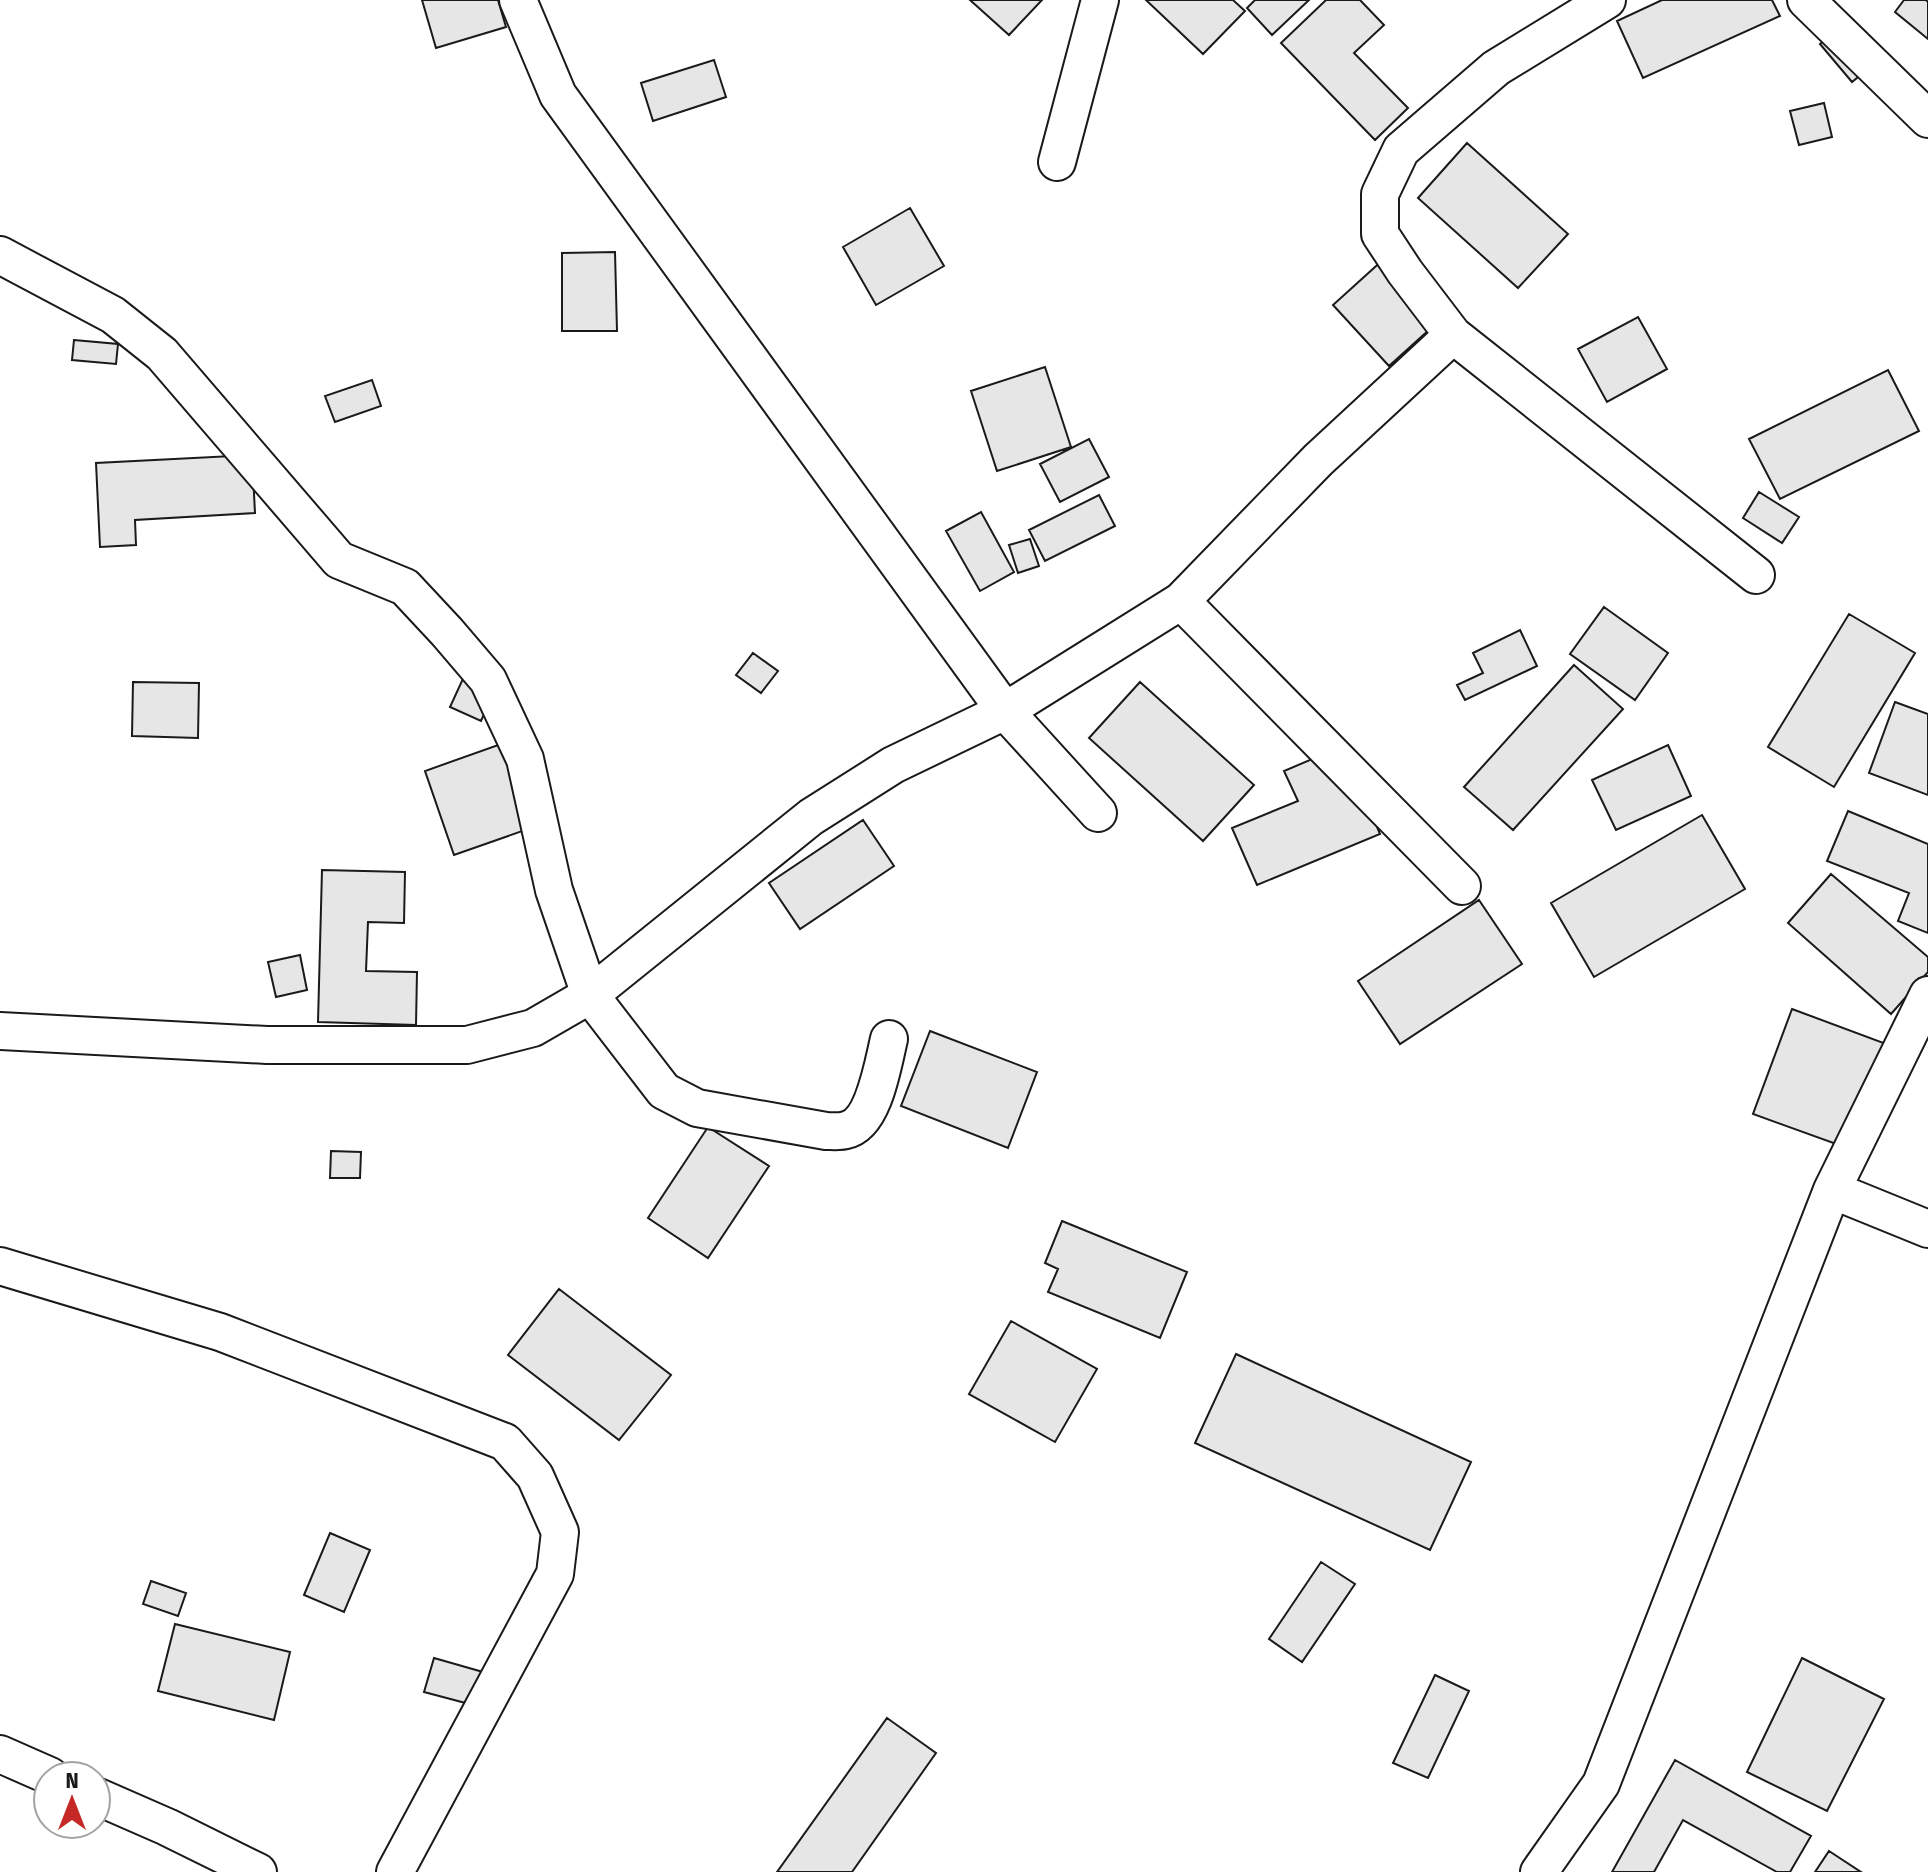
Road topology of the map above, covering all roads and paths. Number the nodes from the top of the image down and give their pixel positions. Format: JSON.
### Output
{"nodes":[{"id":1,"x":518,"y":0,"type":"edge"},
{"id":2,"x":1100,"y":0,"type":"edge"},
{"id":3,"x":1607,"y":0,"type":"edge"},
{"id":4,"x":1806,"y":0,"type":"edge"},
{"id":5,"x":1928,"y":119,"type":"edge"},
{"id":6,"x":1057,"y":162,"type":"dead end"},
{"id":7,"x":0,"y":255,"type":"edge"},
{"id":8,"x":1453,"y":335,"type":"junction"},
{"id":9,"x":1756,"y":575,"type":"dead end"},
{"id":10,"x":1181,"y":601,"type":"junction"},
{"id":11,"x":1005,"y":711,"type":"junction"},
{"id":12,"x":1098,"y":813,"type":"dead end"},
{"id":13,"x":1462,"y":886,"type":"dead end"},
{"id":14,"x":590,"y":995,"type":"junction"},
{"id":15,"x":1928,"y":995,"type":"edge"},
{"id":16,"x":0,"y":1031,"type":"edge"},
{"id":17,"x":889,"y":1039,"type":"dead end"},
{"id":18,"x":1832,"y":1190,"type":"junction"},
{"id":19,"x":1928,"y":1229,"type":"edge"},
{"id":20,"x":0,"y":1266,"type":"edge"},
{"id":21,"x":0,"y":1754,"type":"edge"},
{"id":22,"x":32,"y":1768,"type":"edge"},
{"id":23,"x":112,"y":1803,"type":"edge"},
{"id":24,"x":258,"y":1872,"type":"edge"},
{"id":25,"x":395,"y":1872,"type":"edge"},
{"id":26,"x":1539,"y":1872,"type":"edge"}],
"edges":[{"from":1,"to":11,"type":"street"},
{"from":2,"to":6,"type":"street"},
{"from":3,"to":8,"type":"street"},
{"from":4,"to":5,"type":"street"},
{"from":7,"to":14,"type":"street"},
{"from":8,"to":9,"type":"street"},
{"from":8,"to":10,"type":"street"},
{"from":10,"to":11,"type":"street"},
{"from":10,"to":13,"type":"street"},
{"from":11,"to":12,"type":"street"},
{"from":11,"to":14,"type":"street"},
{"from":14,"to":16,"type":"street"},
{"from":14,"to":17,"type":"street"},
{"from":15,"to":18,"type":"street"},
{"from":18,"to":19,"type":"street"},
{"from":18,"to":26,"type":"street"},
{"from":20,"to":25,"type":"street"},
{"from":21,"to":22,"type":"street"},
{"from":23,"to":24,"type":"street"}]}
